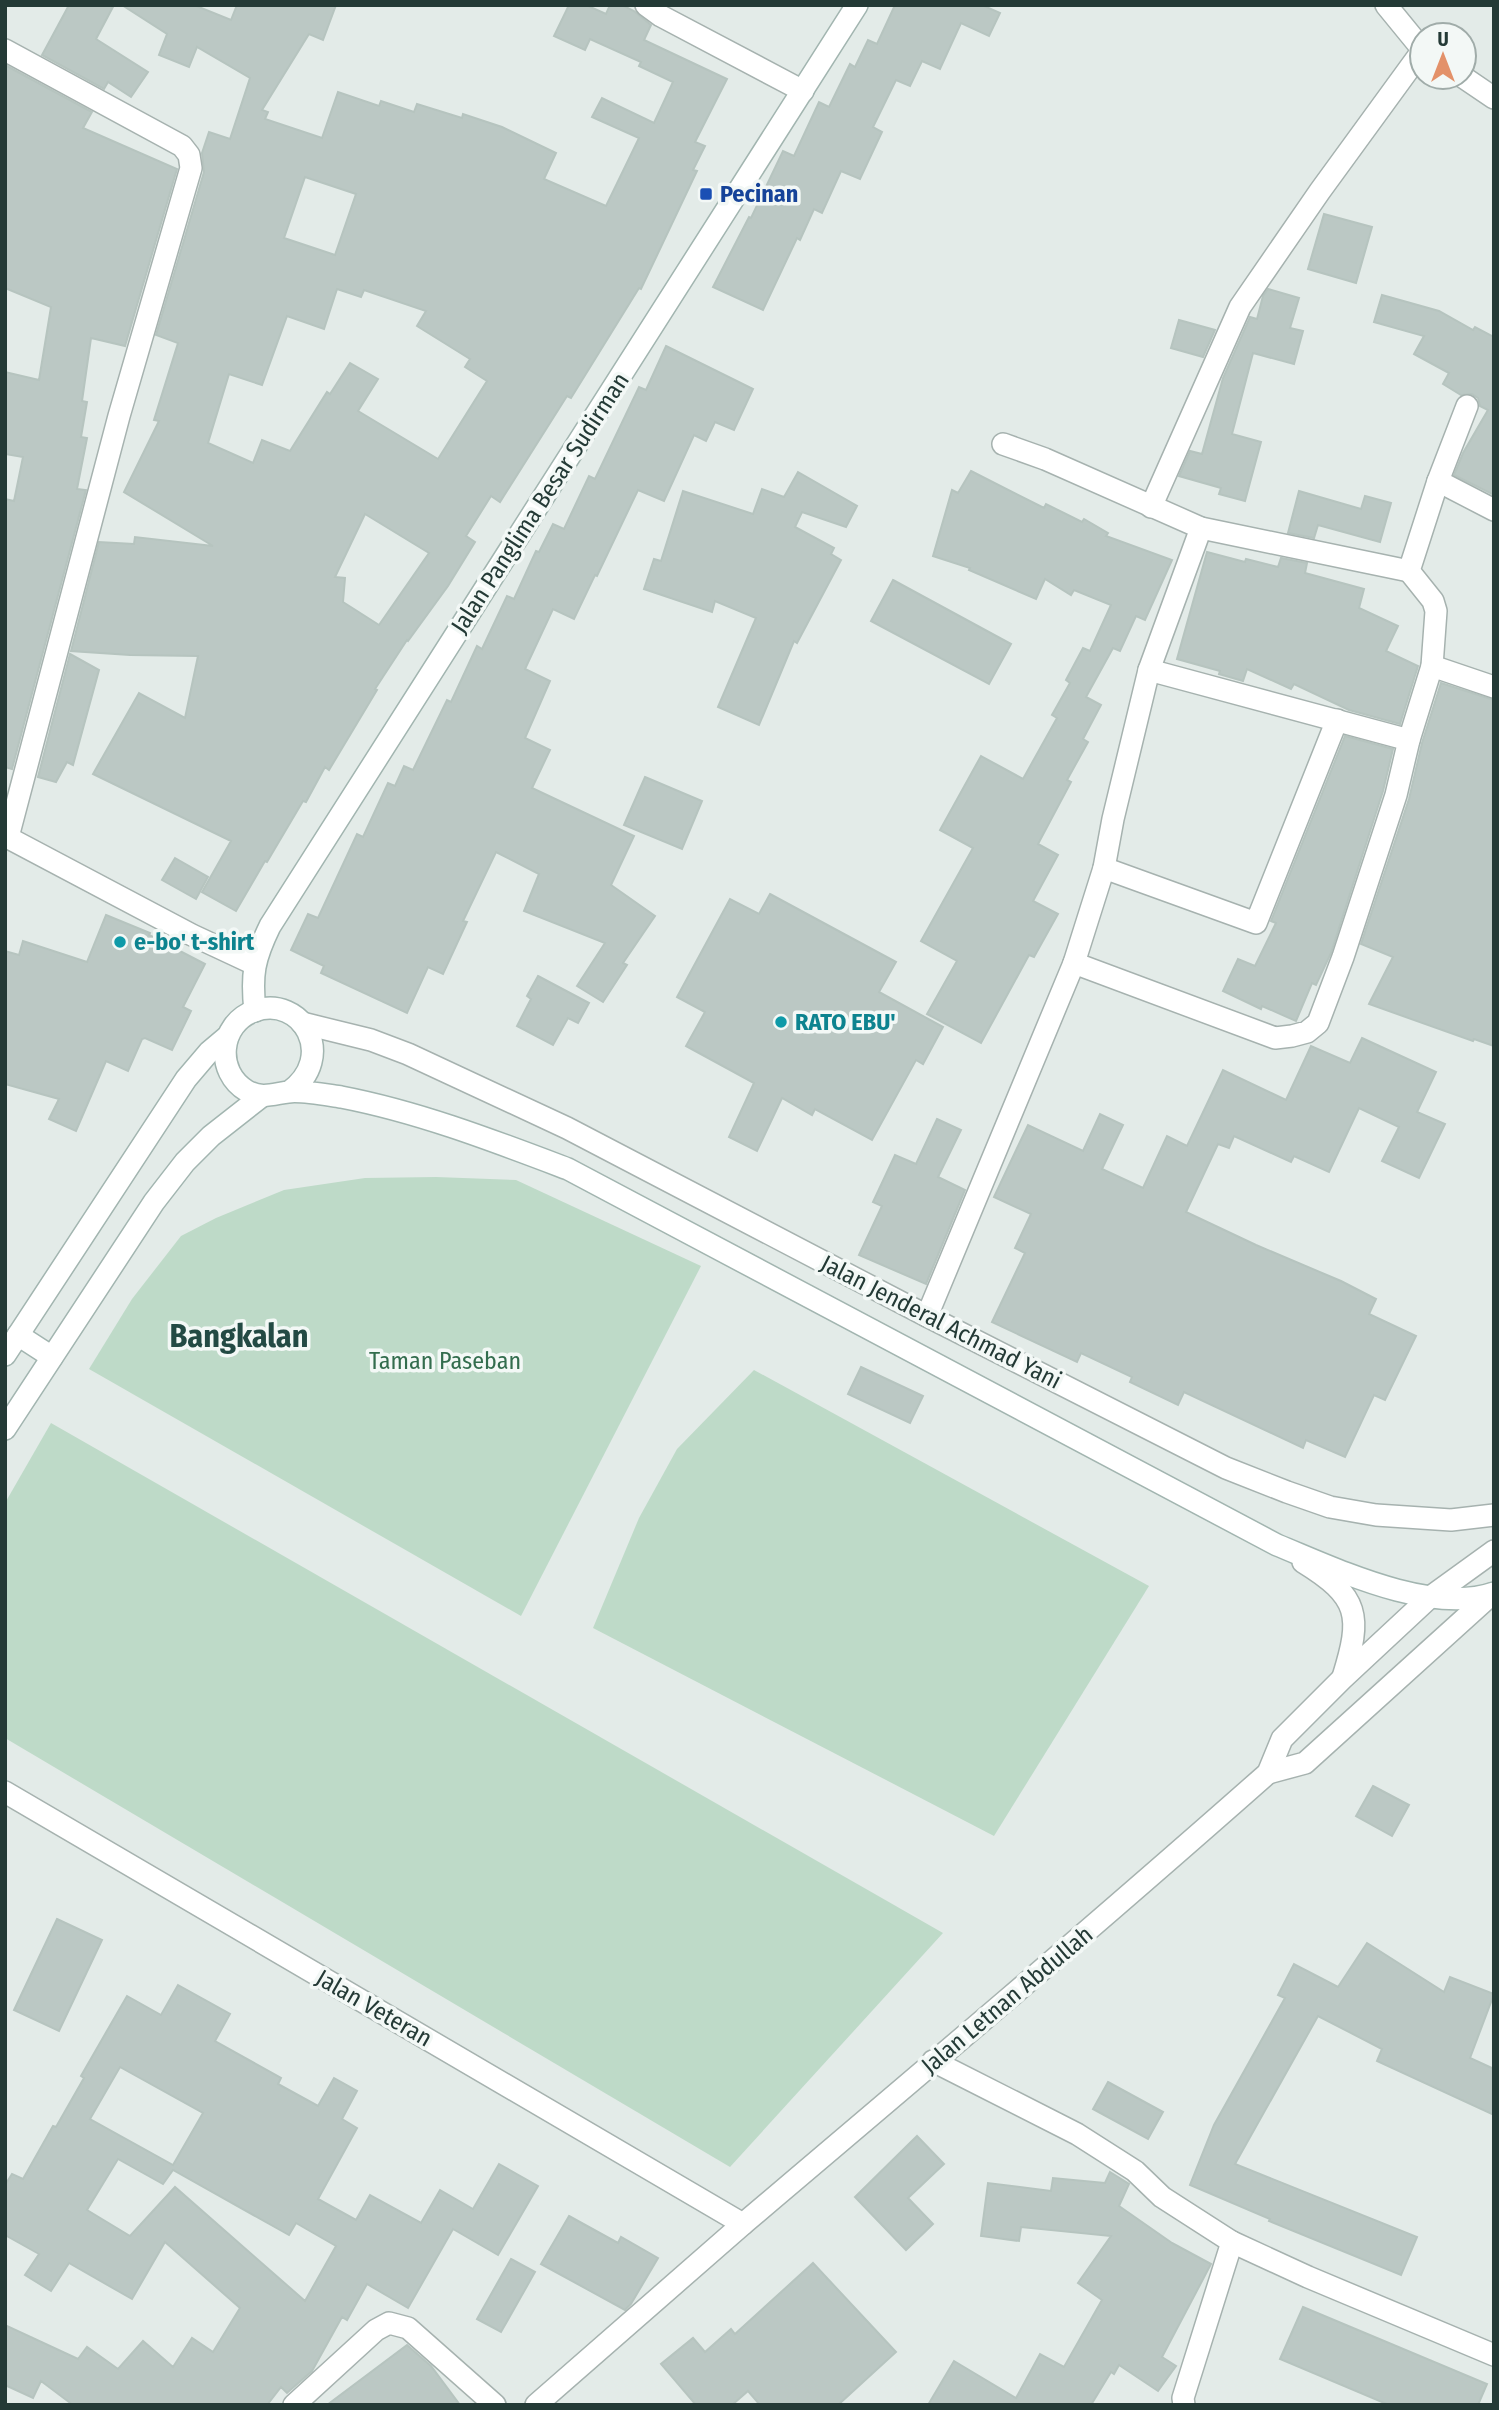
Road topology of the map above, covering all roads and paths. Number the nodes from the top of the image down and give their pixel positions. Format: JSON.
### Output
{"nodes":[{"id":1,"x":646,"y":5,"type":"edge"},
{"id":2,"x":857,"y":5,"type":"edge"},
{"id":3,"x":1386,"y":5,"type":"edge"},
{"id":4,"x":1408,"y":32,"type":"edge"},
{"id":5,"x":5,"y":50,"type":"edge"},
{"id":6,"x":1408,"y":69,"type":"edge"},
{"id":7,"x":1478,"y":87,"type":"edge"},
{"id":8,"x":803,"y":91,"type":"junction"},
{"id":9,"x":1494,"y":98,"type":"edge"},
{"id":10,"x":1467,"y":406,"type":"dead end"},
{"id":11,"x":1003,"y":444,"type":"dead end"},
{"id":12,"x":1438,"y":481,"type":"junction"},
{"id":13,"x":1151,"y":507,"type":"junction"},
{"id":14,"x":1494,"y":510,"type":"edge"},
{"id":15,"x":1201,"y":528,"type":"junction"},
{"id":16,"x":1409,"y":571,"type":"junction"},
{"id":17,"x":1432,"y":666,"type":"junction"},
{"id":18,"x":1149,"y":670,"type":"junction"},
{"id":19,"x":1494,"y":687,"type":"edge"},
{"id":20,"x":1337,"y":720,"type":"junction"},
{"id":21,"x":1409,"y":740,"type":"junction"},
{"id":22,"x":7,"y":836,"type":"edge"},
{"id":23,"x":1104,"y":869,"type":"junction"},
{"id":24,"x":1074,"y":963,"type":"junction"},
{"id":25,"x":254,"y":964,"type":"junction"},
{"id":26,"x":254,"y":1011,"type":"junction"},
{"id":27,"x":302,"y":1023,"type":"junction"},
{"id":28,"x":228,"y":1036,"type":"junction"},
{"id":29,"x":289,"y":1091,"type":"junction"},
{"id":30,"x":262,"y":1096,"type":"junction"},
{"id":31,"x":927,"y":1316,"type":"junction"},
{"id":32,"x":18,"y":1335,"type":"junction"},
{"id":33,"x":5,"y":1355,"type":"edge"},
{"id":34,"x":52,"y":1357,"type":"junction"},
{"id":35,"x":5,"y":1429,"type":"edge"},
{"id":36,"x":1494,"y":1515,"type":"edge"},
{"id":37,"x":1276,"y":1545,"type":"junction"},
{"id":38,"x":1494,"y":1551,"type":"edge"},
{"id":39,"x":1493,"y":1593,"type":"edge"},
{"id":40,"x":1430,"y":1598,"type":"junction"},
{"id":41,"x":1342,"y":1679,"type":"junction"},
{"id":42,"x":1268,"y":1773,"type":"junction"},
{"id":43,"x":5,"y":1792,"type":"edge"},
{"id":44,"x":933,"y":2062,"type":"junction"},
{"id":45,"x":743,"y":2224,"type":"junction"},
{"id":46,"x":1232,"y":2242,"type":"junction"},
{"id":47,"x":1494,"y":2355,"type":"edge"},
{"id":48,"x":293,"y":2405,"type":"edge"},
{"id":49,"x":495,"y":2405,"type":"edge"},
{"id":50,"x":536,"y":2405,"type":"edge"},
{"id":51,"x":1184,"y":2405,"type":"edge"}],
"edges":[{"from":1,"to":8,"type":"street"},
{"from":2,"to":8,"type":"street","name":"Jalan Panglima Besar Sudirman"},
{"from":3,"to":4,"type":"street"},
{"from":5,"to":22,"type":"street"},
{"from":6,"to":13,"type":"street"},
{"from":7,"to":9,"type":"street"},
{"from":8,"to":25,"type":"street","name":"Jalan Panglima Besar Sudirman"},
{"from":10,"to":12,"type":"street"},
{"from":11,"to":13,"type":"street"},
{"from":12,"to":14,"type":"street"},
{"from":12,"to":16,"type":"street"},
{"from":13,"to":15,"type":"street"},
{"from":15,"to":16,"type":"street"},
{"from":15,"to":18,"type":"street"},
{"from":16,"to":17,"type":"street"},
{"from":17,"to":19,"type":"street"},
{"from":17,"to":21,"type":"street"},
{"from":18,"to":20,"type":"street"},
{"from":18,"to":23,"type":"street"},
{"from":20,"to":21,"type":"street"},
{"from":20,"to":23,"type":"street"},
{"from":21,"to":24,"type":"street"},
{"from":22,"to":25,"type":"street"},
{"from":23,"to":24,"type":"street"},
{"from":24,"to":31,"type":"street"},
{"from":25,"to":26,"type":"street","name":"Jalan Panglima Besar Sudirman"},
{"from":26,"to":27,"type":"street"},
{"from":26,"to":28,"type":"street"},
{"from":27,"to":29,"type":"street"},
{"from":27,"to":31,"type":"street","name":"Jalan Jenderal Achmad Yani"},
{"from":28,"to":30,"type":"street"},
{"from":28,"to":32,"type":"street"},
{"from":29,"to":30,"type":"street"},
{"from":29,"to":37,"type":"street","name":"Jalan Jenderal Achmad Yani"},
{"from":30,"to":34,"type":"street"},
{"from":31,"to":36,"type":"street","name":"Jalan Jenderal Achmad Yani"},
{"from":32,"to":33,"type":"street"},
{"from":32,"to":34,"type":"street"},
{"from":34,"to":35,"type":"street"},
{"from":37,"to":40,"type":"street"},
{"from":37,"to":41,"type":"street"},
{"from":38,"to":40,"type":"street","name":"Jalan Letnan Abdullah"},
{"from":39,"to":40,"type":"street"},
{"from":39,"to":42,"type":"street","name":"Jalan Letnan Abdullah"},
{"from":40,"to":41,"type":"street","name":"Jalan Letnan Abdullah"},
{"from":41,"to":42,"type":"street","name":"Jalan Letnan Abdullah"},
{"from":42,"to":44,"type":"street","name":"Jalan Letnan Abdullah"},
{"from":43,"to":45,"type":"street","name":"Jalan Veteran"},
{"from":44,"to":45,"type":"street","name":"Jalan Letnan Abdullah"},
{"from":44,"to":46,"type":"street"},
{"from":45,"to":50,"type":"street","name":"Jalan Letnan Abdullah"},
{"from":46,"to":47,"type":"street"},
{"from":46,"to":51,"type":"street"},
{"from":48,"to":49,"type":"street"}]}
